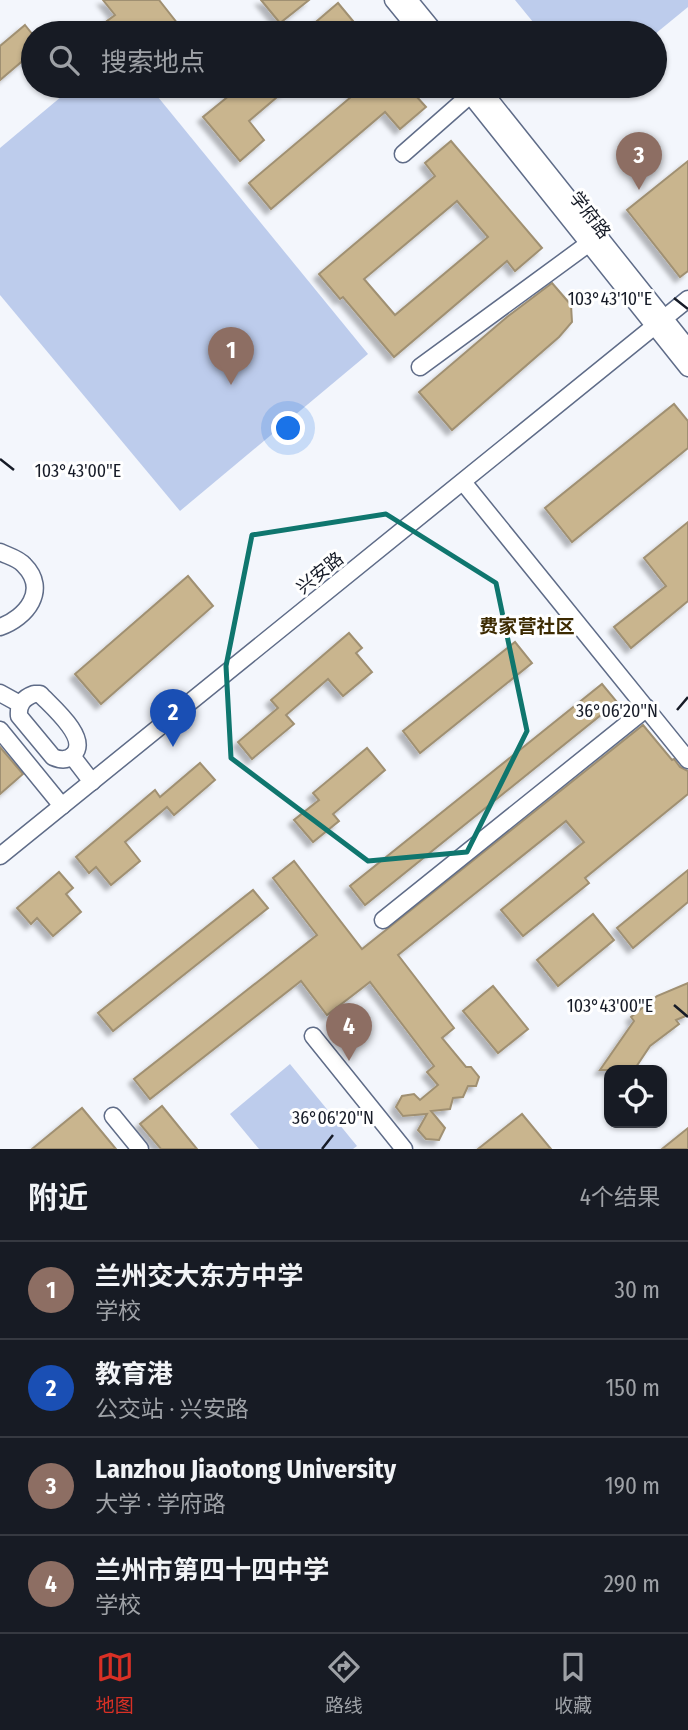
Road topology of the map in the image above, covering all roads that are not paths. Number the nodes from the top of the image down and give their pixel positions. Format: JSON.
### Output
{"nodes":[{"id":1,"x":393,"y":0,"type":"edge"},
{"id":2,"x":409,"y":0,"type":"edge"},
{"id":3,"x":410,"y":21,"type":"edge"},
{"id":4,"x":426,"y":21,"type":"edge"},
{"id":5,"x":462,"y":98,"type":"edge"},
{"id":6,"x":480,"y":98,"type":"edge"},
{"id":7,"x":481,"y":98,"type":"edge"},
{"id":8,"x":403,"y":154,"type":"dead end"},
{"id":9,"x":588,"y":244,"type":"junction"},
{"id":10,"x":688,"y":299,"type":"edge"},
{"id":11,"x":659,"y":323,"type":"junction"},
{"id":12,"x":688,"y":348,"type":"edge"},
{"id":13,"x":420,"y":367,"type":"dead end"},
{"id":14,"x":688,"y":368,"type":"edge"},
{"id":15,"x":463,"y":482,"type":"junction"},
{"id":16,"x":0,"y":552,"type":"edge"},
{"id":17,"x":0,"y":627,"type":"edge"},
{"id":18,"x":0,"y":693,"type":"edge"},
{"id":19,"x":20,"y":704,"type":"junction"},
{"id":20,"x":647,"y":708,"type":"junction"},
{"id":21,"x":0,"y":730,"type":"edge"},
{"id":22,"x":72,"y":756,"type":"junction"},
{"id":23,"x":688,"y":760,"type":"edge"},
{"id":24,"x":92,"y":782,"type":"junction"},
{"id":25,"x":62,"y":806,"type":"junction"},
{"id":26,"x":0,"y":856,"type":"edge"},
{"id":27,"x":383,"y":920,"type":"dead end"},
{"id":28,"x":313,"y":1036,"type":"dead end"},
{"id":29,"x":113,"y":1116,"type":"dead end"},
{"id":30,"x":140,"y":1149,"type":"edge"},
{"id":31,"x":404,"y":1149,"type":"edge"}],
"edges":[{"from":1,"to":3,"type":"street"},
{"from":2,"to":4,"type":"street"},
{"from":5,"to":8,"type":"street"},
{"from":6,"to":9,"type":"street","name":"学府路"},
{"from":7,"to":11,"type":"street","name":"学府路"},
{"from":9,"to":11,"type":"street","name":"学府路"},
{"from":9,"to":13,"type":"street"},
{"from":10,"to":11,"type":"street","name":"兴安路"},
{"from":11,"to":12,"type":"street","name":"学府路"},
{"from":11,"to":14,"type":"street","name":"学府路"},
{"from":11,"to":15,"type":"street","name":"兴安路"},
{"from":15,"to":20,"type":"street"},
{"from":15,"to":24,"type":"street","name":"兴安路"},
{"from":16,"to":17,"type":"street"},
{"from":18,"to":19,"type":"street"},
{"from":19,"to":22,"type":"street"},
{"from":19,"to":22,"type":"street"},
{"from":20,"to":23,"type":"street"},
{"from":20,"to":27,"type":"street"},
{"from":21,"to":25,"type":"street"},
{"from":22,"to":24,"type":"street"},
{"from":24,"to":25,"type":"street","name":"兴安路"},
{"from":25,"to":26,"type":"street","name":"兴安路"},
{"from":28,"to":31,"type":"street"},
{"from":29,"to":30,"type":"street"}]}
